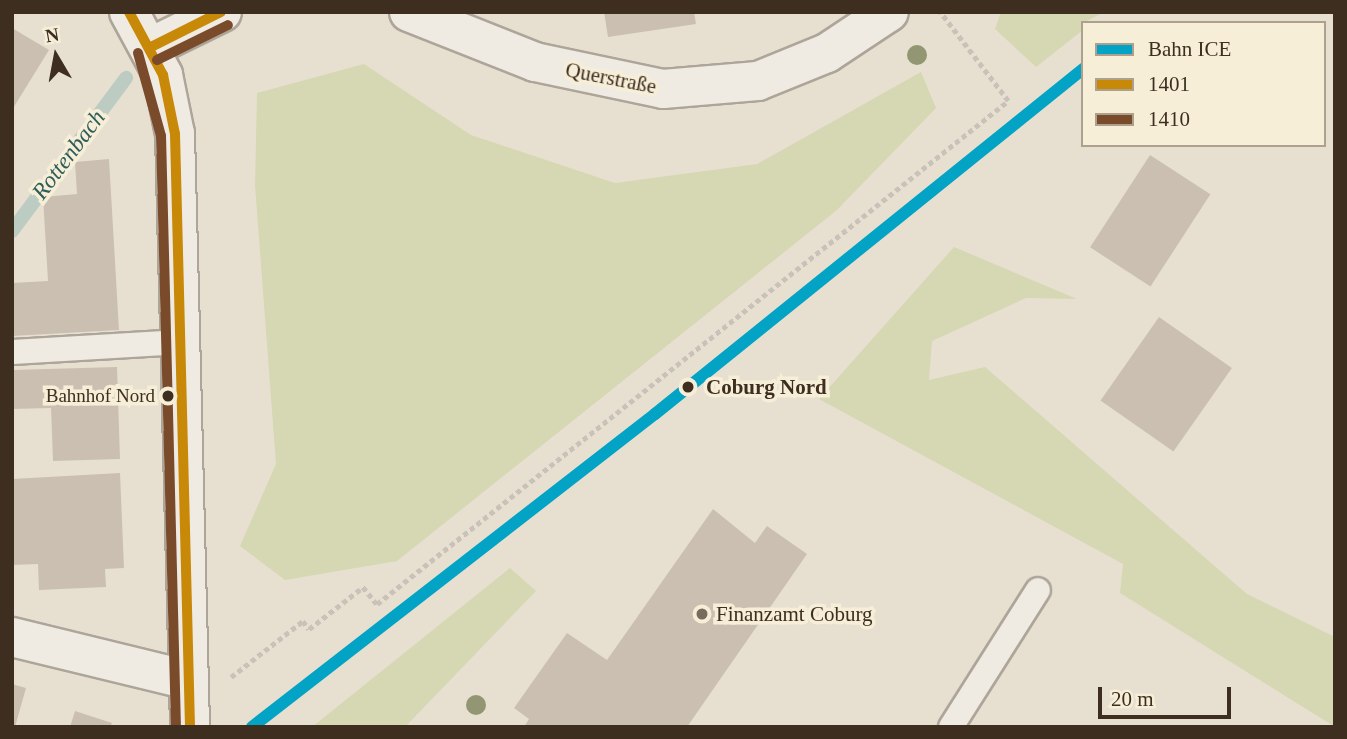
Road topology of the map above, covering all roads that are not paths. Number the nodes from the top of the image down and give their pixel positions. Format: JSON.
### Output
{"nodes":[{"id":1,"x":129,"y":12,"type":"edge"},
{"id":2,"x":222,"y":12,"type":"edge"},
{"id":3,"x":409,"y":12,"type":"edge"},
{"id":4,"x":889,"y":12,"type":"edge"},
{"id":5,"x":151,"y":47,"type":"junction"},
{"id":6,"x":182,"y":342,"type":"junction"},
{"id":7,"x":12,"y":352,"type":"edge"},
{"id":8,"x":1038,"y":590,"type":"dead end"},
{"id":9,"x":12,"y":637,"type":"edge"},
{"id":10,"x":188,"y":680,"type":"junction"},
{"id":11,"x":190,"y":727,"type":"edge"},
{"id":12,"x":951,"y":727,"type":"edge"}],
"edges":[{"from":1,"to":5,"type":"street"},
{"from":2,"to":5,"type":"street"},
{"from":3,"to":4,"type":"street","name":"Querstraße"},
{"from":5,"to":6,"type":"street"},
{"from":6,"to":7,"type":"lane"},
{"from":6,"to":10,"type":"street"},
{"from":8,"to":12,"type":"lane"},
{"from":9,"to":10,"type":"street"},
{"from":10,"to":11,"type":"street"}]}
